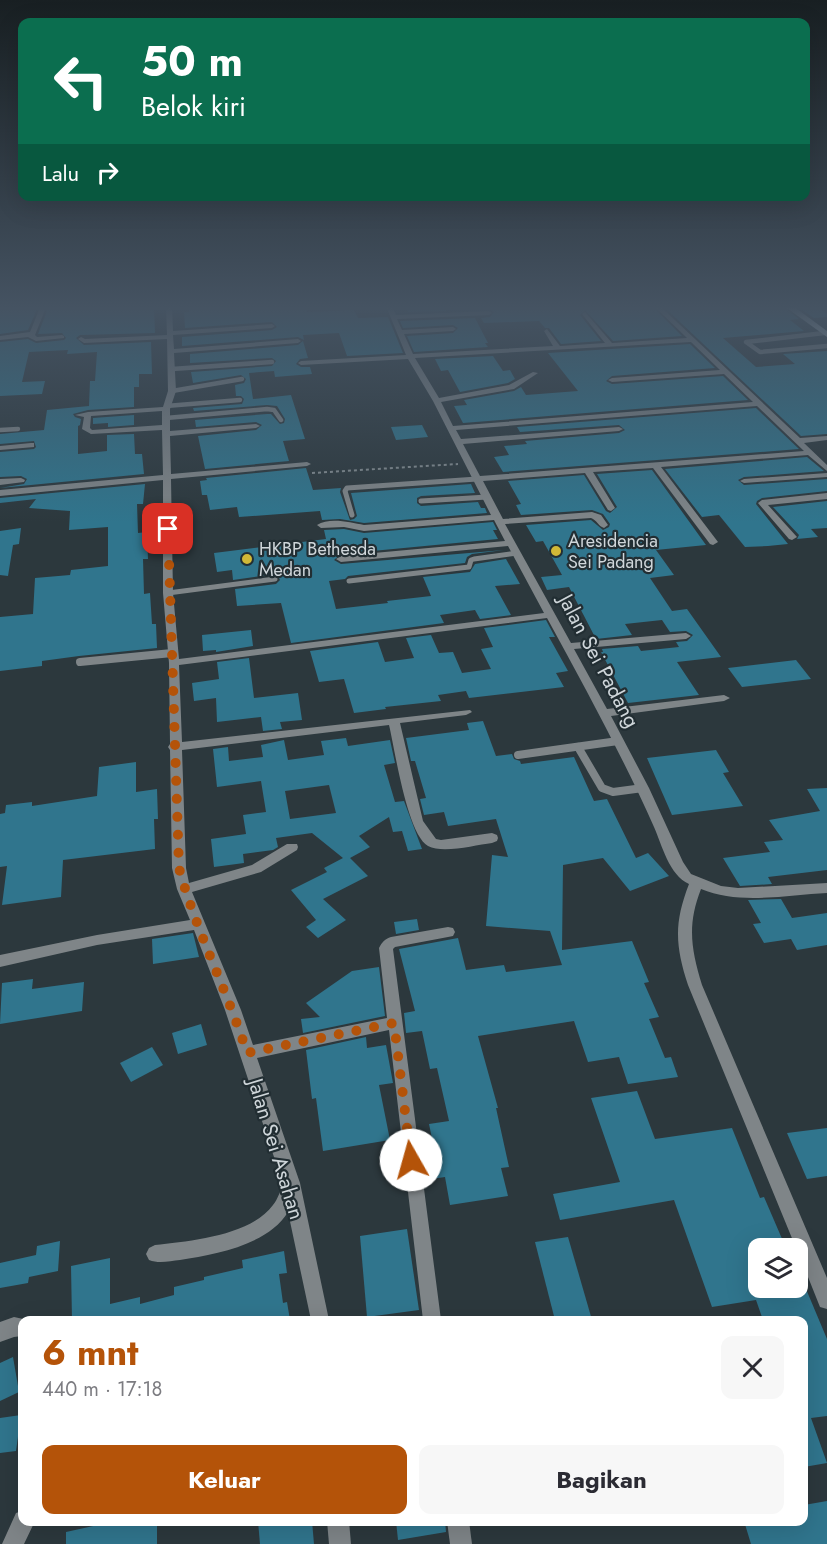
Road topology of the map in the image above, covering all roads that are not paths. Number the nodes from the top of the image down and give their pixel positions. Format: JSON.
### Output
{"nodes":[{"id":1,"x":172,"y":378,"type":"edge"},
{"id":2,"x":423,"y":378,"type":"edge"},
{"id":3,"x":526,"y":378,"type":"edge"},
{"id":4,"x":639,"y":378,"type":"edge"},
{"id":5,"x":731,"y":378,"type":"edge"},
{"id":6,"x":242,"y":379,"type":"dead end"},
{"id":7,"x":612,"y":380,"type":"dead end"},
{"id":8,"x":172,"y":390,"type":"junction"},
{"id":9,"x":240,"y":400,"type":"dead end"},
{"id":10,"x":437,"y":401,"type":"junction"},
{"id":11,"x":759,"y":404,"type":"junction"},
{"id":12,"x":166,"y":419,"type":"junction"},
{"id":13,"x":281,"y":420,"type":"dead end"},
{"id":14,"x":256,"y":426,"type":"dead end"},
{"id":15,"x":451,"y":428,"type":"junction"},
{"id":16,"x":18,"y":429,"type":"dead end"},
{"id":17,"x":619,"y":429,"type":"dead end"},
{"id":18,"x":0,"y":430,"type":"edge"},
{"id":19,"x":827,"y":438,"type":"edge"},
{"id":20,"x":797,"y":441,"type":"junction"},
{"id":21,"x":458,"y":442,"type":"junction"},
{"id":22,"x":31,"y":445,"type":"dead end"},
{"id":23,"x":0,"y":448,"type":"edge"},
{"id":24,"x":809,"y":453,"type":"junction"},
{"id":25,"x":307,"y":464,"type":"road end"},
{"id":26,"x":655,"y":465,"type":"junction"},
{"id":27,"x":587,"y":470,"type":"junction"},
{"id":28,"x":827,"y":470,"type":"edge"},
{"id":29,"x":827,"y":475,"type":"edge"},
{"id":30,"x":167,"y":477,"type":"junction"},
{"id":31,"x":477,"y":479,"type":"junction"},
{"id":32,"x":21,"y":480,"type":"dead end"},
{"id":33,"x":744,"y":481,"type":"dead end"},
{"id":34,"x":0,"y":482,"type":"edge"},
{"id":35,"x":0,"y":493,"type":"edge"},
{"id":36,"x":827,"y":496,"type":"edge"},
{"id":37,"x":487,"y":497,"type":"junction"},
{"id":38,"x":422,"y":501,"type":"dead end"},
{"id":39,"x":611,"y":508,"type":"dead end"},
{"id":40,"x":352,"y":515,"type":"dead end"},
{"id":41,"x":499,"y":520,"type":"junction"},
{"id":42,"x":321,"y":525,"type":"dead end"},
{"id":43,"x":604,"y":525,"type":"dead end"},
{"id":44,"x":792,"y":537,"type":"dead end"},
{"id":45,"x":713,"y":542,"type":"dead end"},
{"id":46,"x":512,"y":543,"type":"junction"},
{"id":47,"x":517,"y":554,"type":"junction"},
{"id":48,"x":341,"y":559,"type":"dead end"},
{"id":49,"x":275,"y":579,"type":"dead end"},
{"id":50,"x":349,"y":581,"type":"dead end"},
{"id":51,"x":168,"y":593,"type":"junction"},
{"id":52,"x":551,"y":615,"type":"junction"},
{"id":53,"x":686,"y":636,"type":"dead end"},
{"id":54,"x":567,"y":646,"type":"junction"},
{"id":55,"x":173,"y":658,"type":"junction"},
{"id":56,"x":80,"y":662,"type":"dead end"},
{"id":57,"x":724,"y":698,"type":"dead end"},
{"id":58,"x":466,"y":712,"type":"dead end"},
{"id":59,"x":604,"y":713,"type":"junction"},
{"id":60,"x":394,"y":722,"type":"junction"},
{"id":61,"x":618,"y":741,"type":"junction"},
{"id":62,"x":174,"y":747,"type":"junction"},
{"id":63,"x":578,"y":747,"type":"junction"},
{"id":64,"x":518,"y":755,"type":"dead end"},
{"id":65,"x":643,"y":788,"type":"junction"},
{"id":66,"x":492,"y":838,"type":"dead end"},
{"id":67,"x":292,"y":847,"type":"dead end"},
{"id":68,"x":691,"y":880,"type":"junction"},
{"id":69,"x":827,"y":888,"type":"edge"},
{"id":70,"x":184,"y":889,"type":"junction"},
{"id":71,"x":198,"y":924,"type":"junction"},
{"id":72,"x":448,"y":932,"type":"dead end"},
{"id":73,"x":0,"y":961,"type":"edge"},
{"id":74,"x":394,"y":1023,"type":"junction"},
{"id":75,"x":247,"y":1053,"type":"junction"},
{"id":76,"x":291,"y":1183,"type":"junction"},
{"id":77,"x":155,"y":1254,"type":"dead end"},
{"id":78,"x":827,"y":1300,"type":"edge"},
{"id":79,"x":319,"y":1316,"type":"edge"},
{"id":80,"x":431,"y":1316,"type":"edge"},
{"id":81,"x":18,"y":1327,"type":"edge"},
{"id":82,"x":0,"y":1332,"type":"edge"},
{"id":83,"x":22,"y":1526,"type":"edge"},
{"id":84,"x":338,"y":1526,"type":"edge"},
{"id":85,"x":459,"y":1526,"type":"edge"},
{"id":86,"x":13,"y":1544,"type":"edge"},
{"id":87,"x":340,"y":1544,"type":"edge"},
{"id":88,"x":461,"y":1544,"type":"edge"}],
"edges":[{"from":1,"to":8,"type":"street","name":"Jalan Sei Asahan"},
{"from":2,"to":10,"type":"street","name":"Jalan Sei Padang"},
{"from":3,"to":10,"type":"street"},
{"from":4,"to":7,"type":"street"},
{"from":5,"to":11,"type":"street"},
{"from":6,"to":8,"type":"lane"},
{"from":8,"to":12,"type":"street","name":"Jalan Sei Asahan"},
{"from":9,"to":12,"type":"lane"},
{"from":10,"to":15,"type":"street","name":"Jalan Sei Padang"},
{"from":11,"to":15,"type":"street"},
{"from":11,"to":20,"type":"street"},
{"from":12,"to":12,"type":"street"},
{"from":12,"to":13,"type":"lane"},
{"from":12,"to":14,"type":"street"},
{"from":12,"to":30,"type":"street","name":"Jalan Sei Asahan"},
{"from":15,"to":21,"type":"street","name":"Jalan Sei Padang"},
{"from":16,"to":18,"type":"lane"},
{"from":17,"to":21,"type":"street"},
{"from":19,"to":20,"type":"street"},
{"from":20,"to":24,"type":"street"},
{"from":21,"to":31,"type":"street","name":"Jalan Sei Padang"},
{"from":22,"to":23,"type":"street"},
{"from":24,"to":26,"type":"street"},
{"from":24,"to":28,"type":"street"},
{"from":25,"to":30,"type":"street"},
{"from":26,"to":27,"type":"street"},
{"from":26,"to":45,"type":"street"},
{"from":27,"to":31,"type":"street"},
{"from":27,"to":39,"type":"street"},
{"from":29,"to":33,"type":"street"},
{"from":30,"to":35,"type":"street"},
{"from":30,"to":51,"type":"street","name":"Jalan Sei Asahan"},
{"from":31,"to":37,"type":"street","name":"Jalan Sei Padang"},
{"from":31,"to":40,"type":"lane"},
{"from":32,"to":34,"type":"street"},
{"from":36,"to":44,"type":"street"},
{"from":37,"to":38,"type":"lane"},
{"from":37,"to":41,"type":"street","name":"Jalan Sei Padang"},
{"from":41,"to":42,"type":"street"},
{"from":41,"to":43,"type":"street"},
{"from":41,"to":46,"type":"street","name":"Jalan Sei Padang"},
{"from":46,"to":47,"type":"street","name":"Jalan Sei Padang"},
{"from":46,"to":48,"type":"street"},
{"from":47,"to":50,"type":"lane"},
{"from":47,"to":52,"type":"street","name":"Jalan Sei Padang"},
{"from":49,"to":51,"type":"lane"},
{"from":51,"to":55,"type":"street","name":"Jalan Sei Asahan"},
{"from":52,"to":54,"type":"street","name":"Jalan Sei Padang"},
{"from":52,"to":55,"type":"street"},
{"from":53,"to":54,"type":"street"},
{"from":54,"to":59,"type":"street","name":"Jalan Sei Padang"},
{"from":55,"to":56,"type":"lane"},
{"from":55,"to":62,"type":"street","name":"Jalan Sei Asahan"},
{"from":57,"to":59,"type":"street"},
{"from":58,"to":60,"type":"street"},
{"from":59,"to":61,"type":"street","name":"Jalan Sei Padang"},
{"from":60,"to":62,"type":"street"},
{"from":60,"to":66,"type":"street"},
{"from":61,"to":63,"type":"lane"},
{"from":61,"to":65,"type":"street","name":"Jalan Sei Padang"},
{"from":62,"to":70,"type":"street","name":"Jalan Sei Asahan"},
{"from":63,"to":64,"type":"lane"},
{"from":63,"to":65,"type":"lane"},
{"from":65,"to":68,"type":"street","name":"Jalan Sei Padang"},
{"from":67,"to":70,"type":"street"},
{"from":68,"to":69,"type":"street"},
{"from":68,"to":78,"type":"street"},
{"from":70,"to":71,"type":"street","name":"Jalan Sei Asahan"},
{"from":71,"to":73,"type":"street"},
{"from":71,"to":75,"type":"street","name":"Jalan Sei Asahan"},
{"from":72,"to":74,"type":"street"},
{"from":74,"to":75,"type":"street"},
{"from":74,"to":80,"type":"street"},
{"from":75,"to":76,"type":"street","name":"Jalan Sei Asahan"},
{"from":76,"to":77,"type":"street"},
{"from":76,"to":79,"type":"street","name":"Jalan Sei Asahan"},
{"from":81,"to":82,"type":"street"},
{"from":83,"to":86,"type":"street"},
{"from":84,"to":87,"type":"street"},
{"from":85,"to":88,"type":"street"}]}
